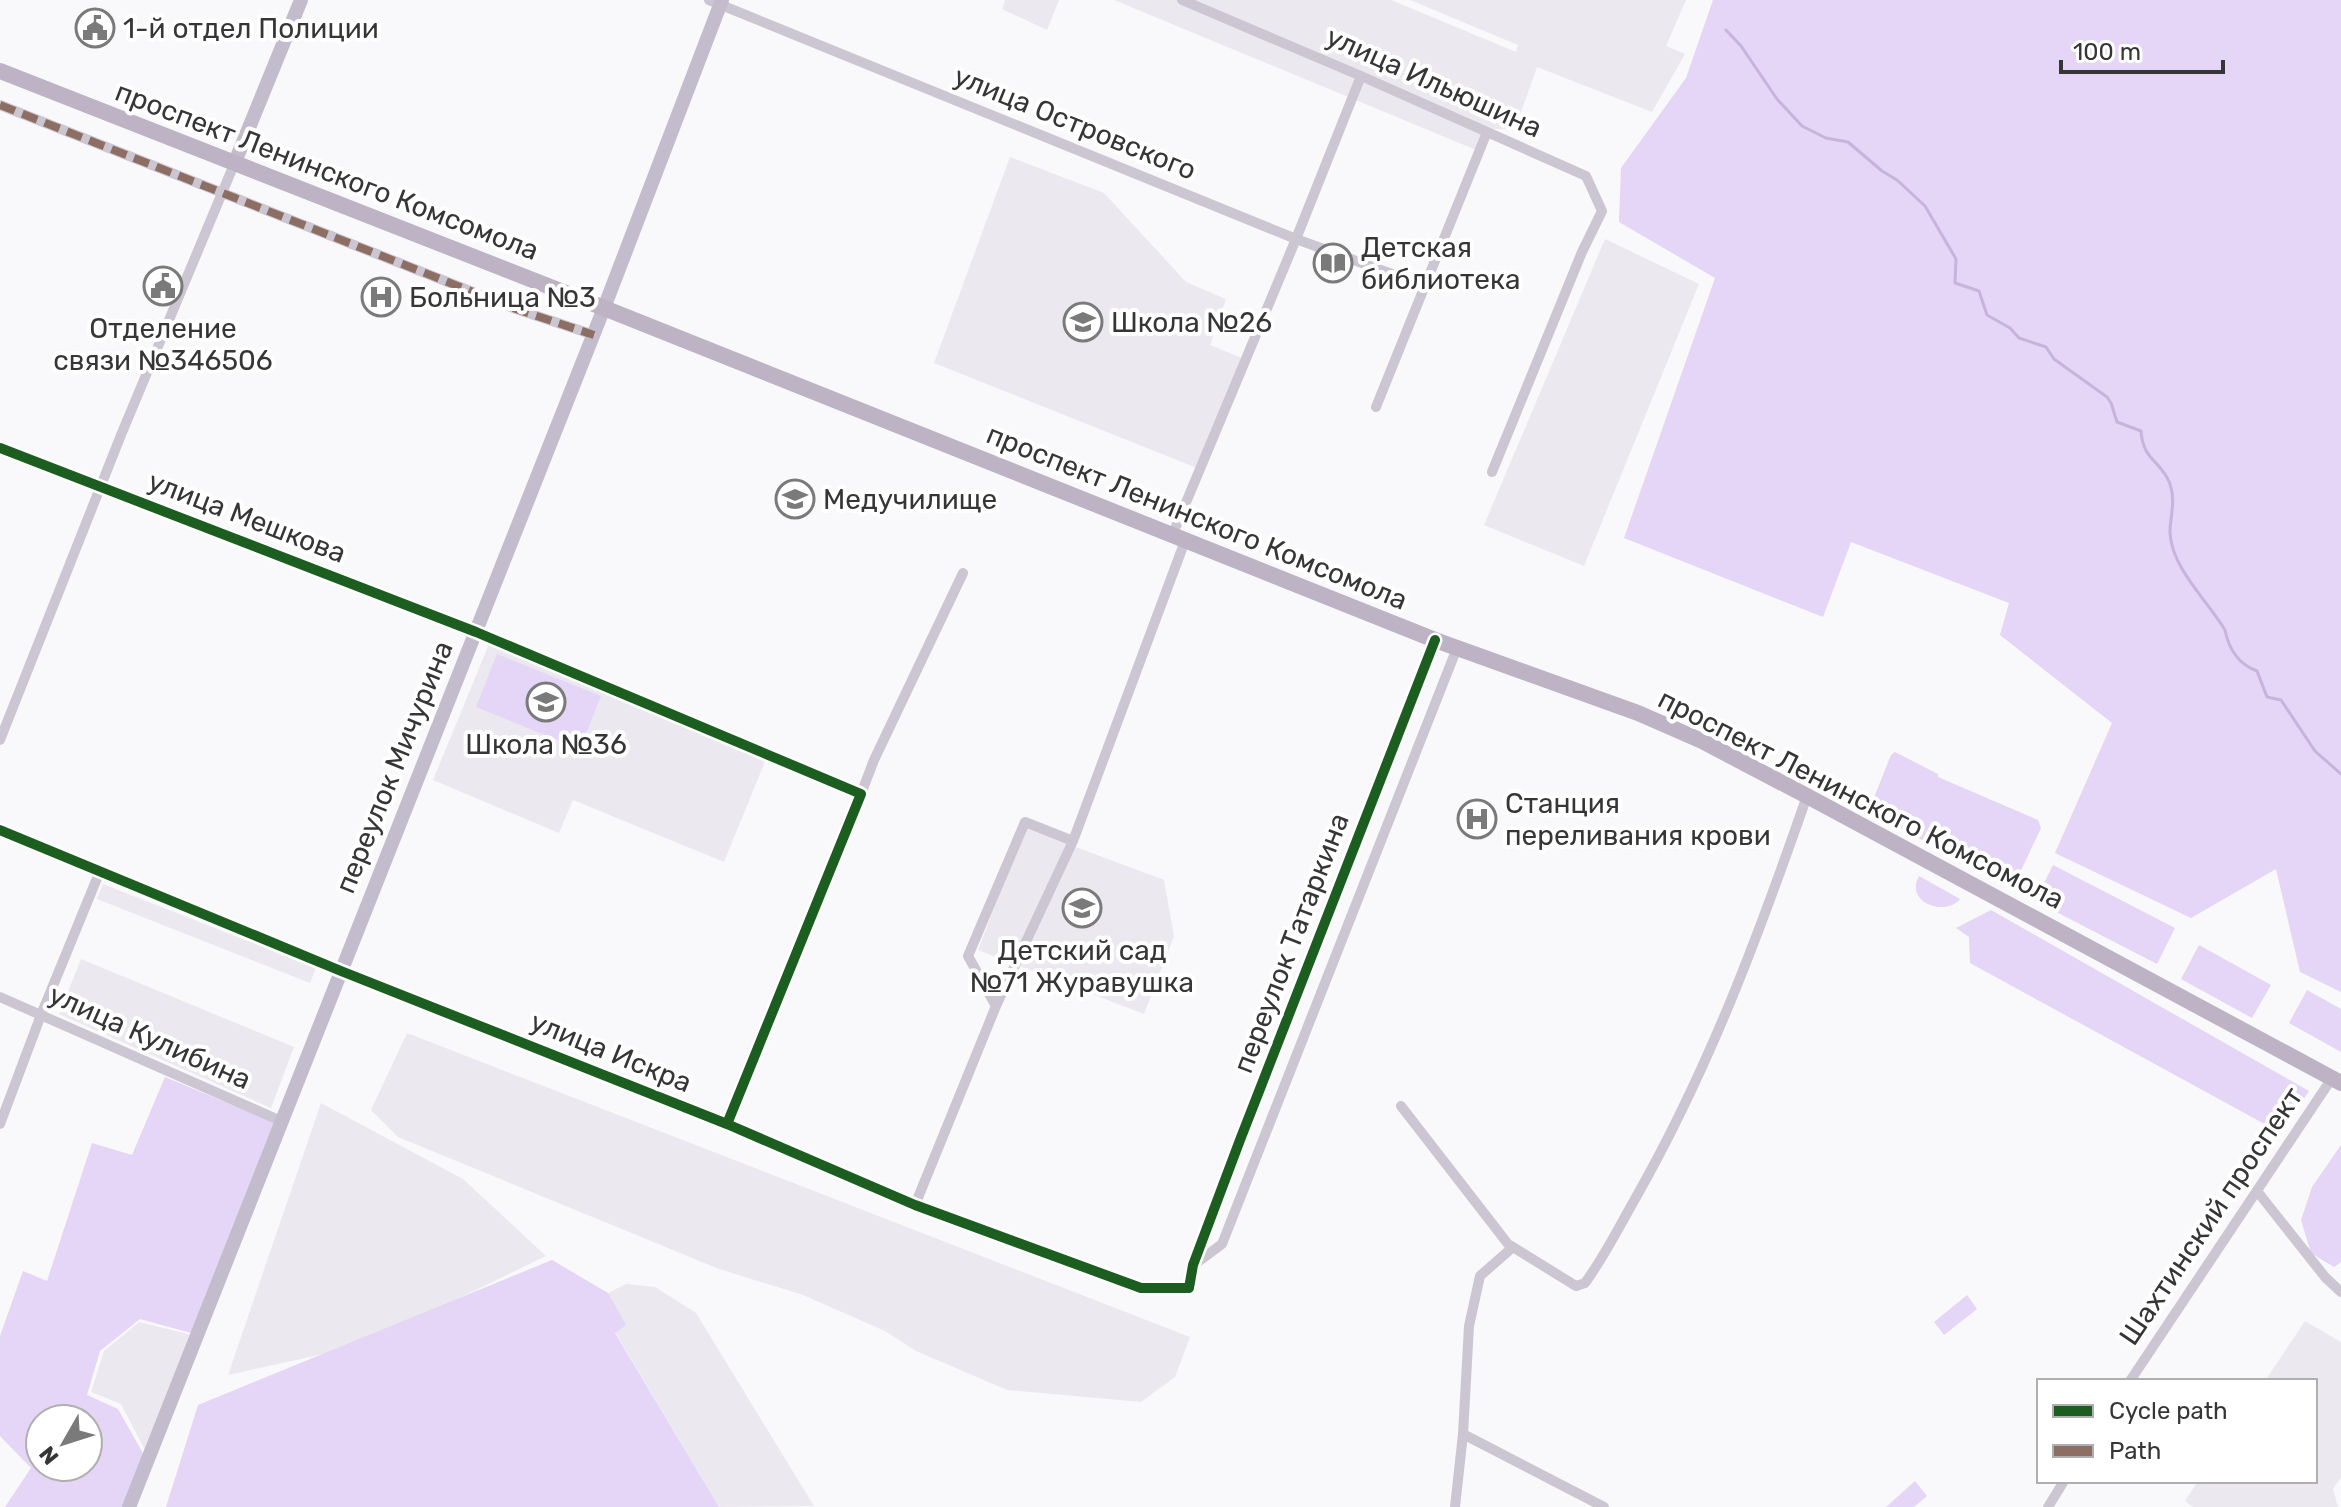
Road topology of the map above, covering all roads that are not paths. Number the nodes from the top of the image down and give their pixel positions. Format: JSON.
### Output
{"nodes":[{"id":1,"x":301,"y":0,"type":"edge"},
{"id":2,"x":1182,"y":0,"type":"edge"},
{"id":3,"x":717,"y":2,"type":"edge"},
{"id":4,"x":0,"y":71,"type":"edge"},
{"id":5,"x":1361,"y":76,"type":"junction"},
{"id":6,"x":0,"y":105,"type":"edge"},
{"id":7,"x":1487,"y":132,"type":"junction"},
{"id":8,"x":235,"y":162,"type":"junction"},
{"id":9,"x":224,"y":192,"type":"junction"},
{"id":10,"x":1296,"y":239,"type":"junction"},
{"id":11,"x":1425,"y":286,"type":"junction"},
{"id":12,"x":604,"y":308,"type":"junction"},
{"id":13,"x":594,"y":335,"type":"junction"},
{"id":14,"x":1376,"y":407,"type":"dead end"},
{"id":15,"x":0,"y":448,"type":"edge"},
{"id":16,"x":1492,"y":472,"type":"dead end"},
{"id":17,"x":101,"y":486,"type":"junction"},
{"id":18,"x":1179,"y":538,"type":"junction"},
{"id":19,"x":963,"y":573,"type":"dead end"},
{"id":20,"x":476,"y":632,"type":"junction"},
{"id":21,"x":1435,"y":640,"type":"junction"},
{"id":22,"x":1457,"y":648,"type":"junction"},
{"id":23,"x":0,"y":740,"type":"edge"},
{"id":24,"x":861,"y":794,"type":"junction"},
{"id":25,"x":1807,"y":796,"type":"junction"},
{"id":26,"x":0,"y":830,"type":"edge"},
{"id":27,"x":1073,"y":841,"type":"junction"},
{"id":28,"x":100,"y":871,"type":"junction"},
{"id":29,"x":341,"y":971,"type":"junction"},
{"id":30,"x":0,"y":997,"type":"edge"},
{"id":31,"x":996,"y":1006,"type":"junction"},
{"id":32,"x":41,"y":1015,"type":"junction"},
{"id":33,"x":2337,"y":1080,"type":"edge"},
{"id":34,"x":1401,"y":1106,"type":"dead end"},
{"id":35,"x":281,"y":1121,"type":"junction"},
{"id":36,"x":0,"y":1124,"type":"edge"},
{"id":37,"x":727,"y":1124,"type":"junction"},
{"id":38,"x":2257,"y":1191,"type":"junction"},
{"id":39,"x":915,"y":1205,"type":"junction"},
{"id":40,"x":1513,"y":1247,"type":"junction"},
{"id":41,"x":1193,"y":1265,"type":"junction"},
{"id":42,"x":2341,"y":1292,"type":"edge"},
{"id":43,"x":2131,"y":1379,"type":"edge"},
{"id":44,"x":1463,"y":1434,"type":"junction"},
{"id":45,"x":2063,"y":1483,"type":"edge"},
{"id":46,"x":129,"y":1507,"type":"edge"},
{"id":47,"x":1455,"y":1507,"type":"edge"},
{"id":48,"x":1604,"y":1507,"type":"edge"},
{"id":49,"x":2048,"y":1507,"type":"edge"}],
"edges":[{"from":1,"to":8,"type":"main road"},
{"from":2,"to":5,"type":"street","name":"улица Ильюшина"},
{"from":3,"to":10,"type":"street","name":"улица Островского"},
{"from":3,"to":12,"type":"main road","name":"переулок Мичурина"},
{"from":4,"to":8,"type":"main road","name":"проспект Ленинского Комсомола"},
{"from":5,"to":7,"type":"street","name":"улица Ильюшина"},
{"from":5,"to":10,"type":"street"},
{"from":6,"to":9,"type":"street"},
{"from":7,"to":11,"type":"street"},
{"from":7,"to":16,"type":"street","name":"улица Ильюшина"},
{"from":8,"to":9,"type":"street"},
{"from":8,"to":12,"type":"main road","name":"проспект Ленинского Комсомола"},
{"from":9,"to":13,"type":"street"},
{"from":9,"to":17,"type":"street"},
{"from":10,"to":11,"type":"street","name":"улица Островского"},
{"from":10,"to":18,"type":"street"},
{"from":11,"to":14,"type":"street"},
{"from":12,"to":13,"type":"main road","name":"переулок Мичурина"},
{"from":12,"to":18,"type":"main road","name":"проспект Ленинского Комсомола"},
{"from":13,"to":20,"type":"main road","name":"переулок Мичурина"},
{"from":15,"to":17,"type":"street","name":"улица Мешкова"},
{"from":17,"to":20,"type":"street","name":"улица Мешкова"},
{"from":17,"to":23,"type":"street"},
{"from":18,"to":21,"type":"main road","name":"проспект Ленинского Комсомола"},
{"from":18,"to":27,"type":"street"},
{"from":19,"to":24,"type":"street"},
{"from":20,"to":24,"type":"street","name":"улица Мешкова"},
{"from":20,"to":29,"type":"main road","name":"переулок Мичурина"},
{"from":21,"to":22,"type":"main road","name":"проспект Ленинского Комсомола"},
{"from":21,"to":41,"type":"street","name":"переулок Татаркина"},
{"from":22,"to":25,"type":"main road","name":"проспект Ленинского Комсомола"},
{"from":22,"to":41,"type":"street","name":"переулок Татаркина"},
{"from":24,"to":37,"type":"street"},
{"from":25,"to":33,"type":"main road","name":"проспект Ленинского Комсомола"},
{"from":25,"to":40,"type":"street"},
{"from":26,"to":28,"type":"street","name":"улица Искра"},
{"from":27,"to":31,"type":"street"},
{"from":27,"to":31,"type":"street"},
{"from":28,"to":29,"type":"street","name":"улица Искра"},
{"from":28,"to":32,"type":"street"},
{"from":29,"to":35,"type":"main road","name":"переулок Мичурина"},
{"from":29,"to":37,"type":"street","name":"улица Искра"},
{"from":30,"to":32,"type":"street","name":"улица Кулибина"},
{"from":31,"to":39,"type":"street"},
{"from":32,"to":35,"type":"street","name":"улица Кулибина"},
{"from":32,"to":36,"type":"street"},
{"from":33,"to":38,"type":"street","name":"Шахтинский проспект"},
{"from":34,"to":40,"type":"street"},
{"from":35,"to":46,"type":"main road","name":"переулок Мичурина"},
{"from":37,"to":39,"type":"street","name":"улица Искра"},
{"from":38,"to":42,"type":"street"},
{"from":38,"to":43,"type":"street","name":"Шахтинский проспект"},
{"from":39,"to":41,"type":"street","name":"улица Искра"},
{"from":40,"to":44,"type":"street"},
{"from":44,"to":47,"type":"street"},
{"from":44,"to":48,"type":"street"},
{"from":45,"to":49,"type":"street"}]}
